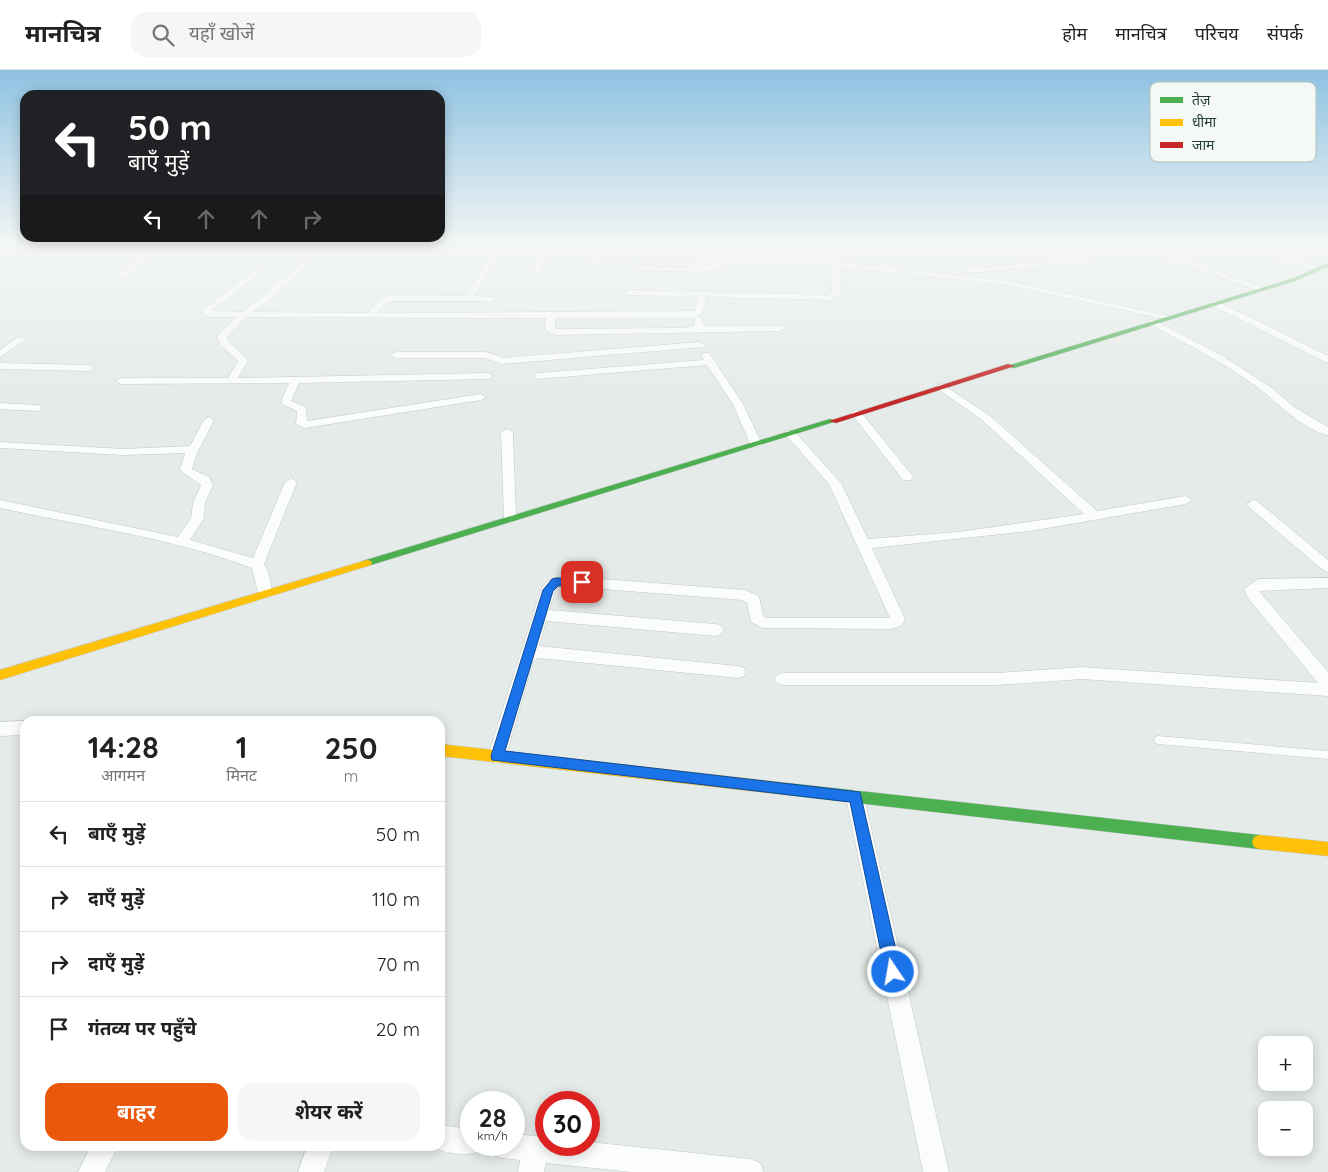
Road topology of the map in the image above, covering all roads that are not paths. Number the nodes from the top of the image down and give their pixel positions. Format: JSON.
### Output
{"nodes":[{"id":1,"x":225,"y":296,"type":"edge"},
{"id":2,"x":269,"y":296,"type":"edge"},
{"id":3,"x":702,"y":296,"type":"edge"},
{"id":4,"x":778,"y":296,"type":"edge"},
{"id":5,"x":831,"y":296,"type":"edge"},
{"id":6,"x":1071,"y":296,"type":"edge"},
{"id":7,"x":1234,"y":296,"type":"edge"},
{"id":8,"x":468,"y":298,"type":"joint"},
{"id":9,"x":491,"y":299,"type":"dead end"},
{"id":10,"x":1214,"y":303,"type":"junction"},
{"id":11,"x":243,"y":314,"type":"junction"},
{"id":12,"x":698,"y":314,"type":"junction"},
{"id":13,"x":370,"y":316,"type":"junction"},
{"id":14,"x":551,"y":316,"type":"junction"},
{"id":15,"x":1168,"y":317,"type":"junction"},
{"id":16,"x":1152,"y":322,"type":"junction"},
{"id":17,"x":780,"y":328,"type":"dead end"},
{"id":18,"x":699,"y":329,"type":"junction"},
{"id":19,"x":22,"y":339,"type":"dead end"},
{"id":20,"x":700,"y":345,"type":"junction"},
{"id":21,"x":1313,"y":351,"type":"junction"},
{"id":22,"x":0,"y":354,"type":"edge"},
{"id":23,"x":1328,"y":354,"type":"edge"},
{"id":24,"x":396,"y":355,"type":"dead end"},
{"id":25,"x":1328,"y":360,"type":"edge"},
{"id":26,"x":710,"y":362,"type":"junction"},
{"id":27,"x":0,"y":366,"type":"edge"},
{"id":28,"x":89,"y":368,"type":"dead end"},
{"id":29,"x":488,"y":376,"type":"dead end"},
{"id":30,"x":538,"y":376,"type":"dead end"},
{"id":31,"x":296,"y":379,"type":"junction"},
{"id":32,"x":234,"y":380,"type":"junction"},
{"id":33,"x":121,"y":381,"type":"dead end"},
{"id":34,"x":942,"y":387,"type":"junction"},
{"id":35,"x":481,"y":396,"type":"dead end"},
{"id":36,"x":0,"y":406,"type":"edge"},
{"id":37,"x":38,"y":408,"type":"dead end"},
{"id":38,"x":856,"y":414,"type":"junction"},
{"id":39,"x":210,"y":420,"type":"dead end"},
{"id":40,"x":507,"y":432,"type":"dead end"},
{"id":41,"x":1328,"y":432,"type":"edge"},
{"id":42,"x":790,"y":434,"type":"junction"},
{"id":43,"x":756,"y":444,"type":"junction"},
{"id":44,"x":0,"y":445,"type":"edge"},
{"id":45,"x":193,"y":450,"type":"junction"},
{"id":46,"x":906,"y":477,"type":"dead end"},
{"id":47,"x":291,"y":482,"type":"dead end"},
{"id":48,"x":1186,"y":500,"type":"dead end"},
{"id":49,"x":0,"y":504,"type":"edge"},
{"id":50,"x":1253,"y":504,"type":"dead end"},
{"id":51,"x":1094,"y":516,"type":"junction"},
{"id":52,"x":510,"y":519,"type":"junction"},
{"id":53,"x":181,"y":542,"type":"junction"},
{"id":54,"x":862,"y":544,"type":"junction"},
{"id":55,"x":257,"y":565,"type":"junction"},
{"id":56,"x":1328,"y":567,"type":"edge"},
{"id":57,"x":1328,"y":583,"type":"edge"},
{"id":58,"x":264,"y":593,"type":"junction"},
{"id":59,"x":541,"y":615,"type":"junction"},
{"id":60,"x":716,"y":630,"type":"dead end"},
{"id":61,"x":529,"y":655,"type":"junction"},
{"id":62,"x":738,"y":672,"type":"dead end"},
{"id":63,"x":0,"y":675,"type":"edge"},
{"id":64,"x":783,"y":679,"type":"dead end"},
{"id":65,"x":1328,"y":683,"type":"edge"},
{"id":66,"x":1328,"y":690,"type":"edge"},
{"id":67,"x":20,"y":728,"type":"edge"},
{"id":68,"x":0,"y":729,"type":"edge"},
{"id":69,"x":1158,"y":740,"type":"dead end"},
{"id":70,"x":445,"y":751,"type":"edge"},
{"id":71,"x":1328,"y":754,"type":"edge"},
{"id":72,"x":497,"y":756,"type":"junction"},
{"id":73,"x":855,"y":797,"type":"junction"},
{"id":74,"x":1328,"y":849,"type":"edge"},
{"id":75,"x":445,"y":1139,"type":"edge"},
{"id":76,"x":460,"y":1141,"type":"edge"},
{"id":77,"x":102,"y":1151,"type":"edge"},
{"id":78,"x":318,"y":1151,"type":"edge"},
{"id":79,"x":533,"y":1160,"type":"edge"},
{"id":80,"x":90,"y":1172,"type":"edge"},
{"id":81,"x":311,"y":1172,"type":"edge"},
{"id":82,"x":746,"y":1172,"type":"edge"},
{"id":83,"x":751,"y":1172,"type":"edge"},
{"id":84,"x":936,"y":1172,"type":"edge"}],
"edges":[{"from":1,"to":11,"type":"street"},
{"from":2,"to":11,"type":"street"},
{"from":3,"to":12,"type":"street"},
{"from":4,"to":5,"type":"street"},
{"from":6,"to":15,"type":"street"},
{"from":7,"to":10,"type":"main road"},
{"from":8,"to":9,"type":"street"},
{"from":8,"to":13,"type":"street"},
{"from":10,"to":15,"type":"main road"},
{"from":10,"to":21,"type":"street"},
{"from":11,"to":13,"type":"street"},
{"from":11,"to":32,"type":"street"},
{"from":12,"to":14,"type":"street"},
{"from":12,"to":18,"type":"street"},
{"from":13,"to":14,"type":"street"},
{"from":14,"to":18,"type":"street"},
{"from":15,"to":16,"type":"main road"},
{"from":16,"to":34,"type":"main road"},
{"from":16,"to":41,"type":"street"},
{"from":17,"to":18,"type":"street"},
{"from":18,"to":20,"type":"street"},
{"from":19,"to":22,"type":"street"},
{"from":20,"to":24,"type":"street"},
{"from":20,"to":26,"type":"street"},
{"from":21,"to":23,"type":"street"},
{"from":21,"to":25,"type":"street"},
{"from":26,"to":30,"type":"street"},
{"from":26,"to":43,"type":"street"},
{"from":27,"to":28,"type":"street"},
{"from":29,"to":31,"type":"street"},
{"from":31,"to":32,"type":"street"},
{"from":31,"to":35,"type":"street"},
{"from":32,"to":33,"type":"street"},
{"from":34,"to":38,"type":"main road"},
{"from":34,"to":51,"type":"street"},
{"from":36,"to":37,"type":"street"},
{"from":38,"to":42,"type":"main road"},
{"from":38,"to":46,"type":"street"},
{"from":39,"to":45,"type":"street"},
{"from":40,"to":52,"type":"street"},
{"from":42,"to":43,"type":"main road"},
{"from":42,"to":54,"type":"street"},
{"from":43,"to":52,"type":"main road"},
{"from":44,"to":45,"type":"street"},
{"from":45,"to":53,"type":"street"},
{"from":47,"to":55,"type":"street"},
{"from":48,"to":51,"type":"street"},
{"from":49,"to":53,"type":"street"},
{"from":50,"to":56,"type":"street"},
{"from":51,"to":54,"type":"street"},
{"from":52,"to":58,"type":"main road"},
{"from":53,"to":55,"type":"street"},
{"from":54,"to":59,"type":"street"},
{"from":55,"to":58,"type":"street"},
{"from":57,"to":65,"type":"street"},
{"from":58,"to":63,"type":"main road"},
{"from":59,"to":60,"type":"street"},
{"from":59,"to":61,"type":"street"},
{"from":61,"to":62,"type":"street"},
{"from":61,"to":72,"type":"street"},
{"from":64,"to":66,"type":"street"},
{"from":67,"to":68,"type":"street"},
{"from":69,"to":71,"type":"lane"},
{"from":70,"to":72,"type":"main road"},
{"from":72,"to":73,"type":"main road"},
{"from":73,"to":74,"type":"main road"},
{"from":73,"to":84,"type":"street"},
{"from":75,"to":76,"type":"street"},
{"from":77,"to":80,"type":"street"},
{"from":78,"to":81,"type":"street"},
{"from":79,"to":82,"type":"street"},
{"from":82,"to":83,"type":"street"}]}
